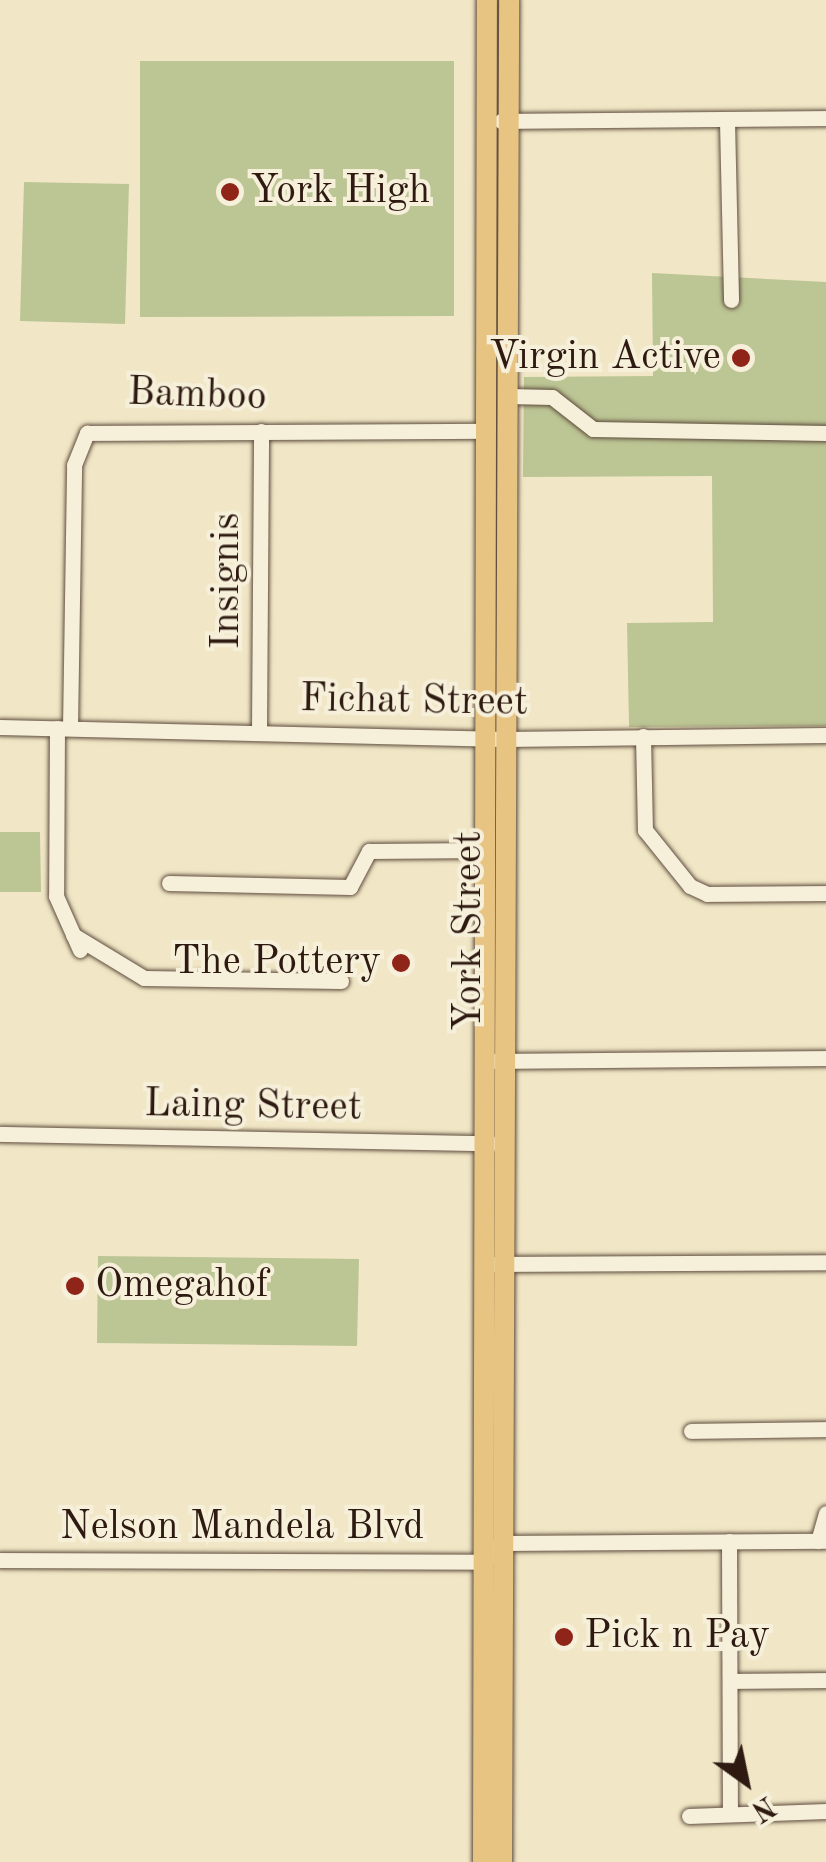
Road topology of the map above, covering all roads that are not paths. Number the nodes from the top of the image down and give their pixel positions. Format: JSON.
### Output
{"nodes":[{"id":1,"x":487,"y":0,"type":"edge"},
{"id":2,"x":508,"y":0,"type":"edge"},
{"id":3,"x":826,"y":118,"type":"edge"},
{"id":4,"x":508,"y":120,"type":"junction"},
{"id":5,"x":727,"y":120,"type":"junction"},
{"id":6,"x":486,"y":121,"type":"junction"},
{"id":7,"x":732,"y":300,"type":"dead end"},
{"id":8,"x":508,"y":396,"type":"junction"},
{"id":9,"x":261,"y":431,"type":"junction"},
{"id":10,"x":486,"y":432,"type":"junction"},
{"id":11,"x":826,"y":432,"type":"edge"},
{"id":12,"x":0,"y":727,"type":"edge"},
{"id":13,"x":63,"y":728,"type":"junction"},
{"id":14,"x":259,"y":731,"type":"junction"},
{"id":15,"x":826,"y":735,"type":"edge"},
{"id":16,"x":643,"y":736,"type":"junction"},
{"id":17,"x":495,"y":738,"type":"junction"},
{"id":18,"x":485,"y":850,"type":"junction"},
{"id":19,"x":170,"y":883,"type":"dead end"},
{"id":20,"x":826,"y":893,"type":"edge"},
{"id":21,"x":341,"y":982,"type":"dead end"},
{"id":22,"x":826,"y":1058,"type":"edge"},
{"id":23,"x":495,"y":1061,"type":"junction"},
{"id":24,"x":0,"y":1134,"type":"edge"},
{"id":25,"x":495,"y":1143,"type":"junction"},
{"id":26,"x":826,"y":1262,"type":"edge"},
{"id":27,"x":482,"y":1264,"type":"junction"},
{"id":28,"x":505,"y":1264,"type":"junction"},
{"id":29,"x":826,"y":1429,"type":"edge"},
{"id":30,"x":691,"y":1431,"type":"dead end"},
{"id":31,"x":826,"y":1513,"type":"edge"},
{"id":32,"x":822,"y":1541,"type":"edge"},
{"id":33,"x":729,"y":1542,"type":"junction"},
{"id":34,"x":501,"y":1543,"type":"junction"},
{"id":35,"x":0,"y":1560,"type":"edge"},
{"id":36,"x":484,"y":1562,"type":"junction"},
{"id":37,"x":826,"y":1680,"type":"edge"},
{"id":38,"x":730,"y":1681,"type":"junction"},
{"id":39,"x":730,"y":1810,"type":"junction"},
{"id":40,"x":826,"y":1811,"type":"edge"},
{"id":41,"x":688,"y":1816,"type":"dead end"},
{"id":42,"x":482,"y":1862,"type":"edge"},
{"id":43,"x":502,"y":1862,"type":"edge"}],
"edges":[{"from":1,"to":6,"type":"main road","name":"York Street"},
{"from":2,"to":4,"type":"main road","name":"York Street"},
{"from":3,"to":5,"type":"street"},
{"from":4,"to":5,"type":"street"},
{"from":4,"to":6,"type":"street"},
{"from":4,"to":8,"type":"main road","name":"York Street"},
{"from":5,"to":7,"type":"street"},
{"from":6,"to":10,"type":"main road","name":"York Street"},
{"from":8,"to":11,"type":"street"},
{"from":8,"to":17,"type":"main road","name":"York Street"},
{"from":9,"to":10,"type":"street","name":"Bamboo"},
{"from":9,"to":13,"type":"street","name":"Bamboo"},
{"from":9,"to":14,"type":"street","name":"Insignis"},
{"from":10,"to":17,"type":"main road","name":"York Street"},
{"from":12,"to":13,"type":"street","name":"Fichat Street"},
{"from":13,"to":14,"type":"street","name":"Fichat Street"},
{"from":13,"to":21,"type":"street"},
{"from":14,"to":17,"type":"street","name":"Fichat Street"},
{"from":15,"to":16,"type":"street","name":"Fichat Street"},
{"from":16,"to":17,"type":"street","name":"Fichat Street"},
{"from":16,"to":20,"type":"street"},
{"from":17,"to":18,"type":"main road","name":"York Street"},
{"from":17,"to":23,"type":"main road","name":"York Street"},
{"from":18,"to":19,"type":"street"},
{"from":18,"to":23,"type":"main road","name":"York Street"},
{"from":22,"to":23,"type":"street"},
{"from":23,"to":25,"type":"main road","name":"York Street"},
{"from":24,"to":25,"type":"street","name":"Laing Street"},
{"from":25,"to":27,"type":"main road","name":"York Street"},
{"from":25,"to":28,"type":"main road","name":"York Street"},
{"from":26,"to":28,"type":"street"},
{"from":27,"to":28,"type":"street"},
{"from":27,"to":36,"type":"main road","name":"York Street"},
{"from":28,"to":34,"type":"main road","name":"York Street"},
{"from":29,"to":30,"type":"street"},
{"from":31,"to":32,"type":"street"},
{"from":32,"to":33,"type":"street"},
{"from":33,"to":34,"type":"street"},
{"from":33,"to":38,"type":"street"},
{"from":34,"to":36,"type":"street"},
{"from":34,"to":43,"type":"main road","name":"York Street"},
{"from":35,"to":36,"type":"street","name":"Nelson Mandela Blvd"},
{"from":36,"to":42,"type":"main road","name":"York Street"},
{"from":37,"to":38,"type":"street"},
{"from":38,"to":39,"type":"street"},
{"from":39,"to":40,"type":"street"},
{"from":39,"to":41,"type":"street"}]}
